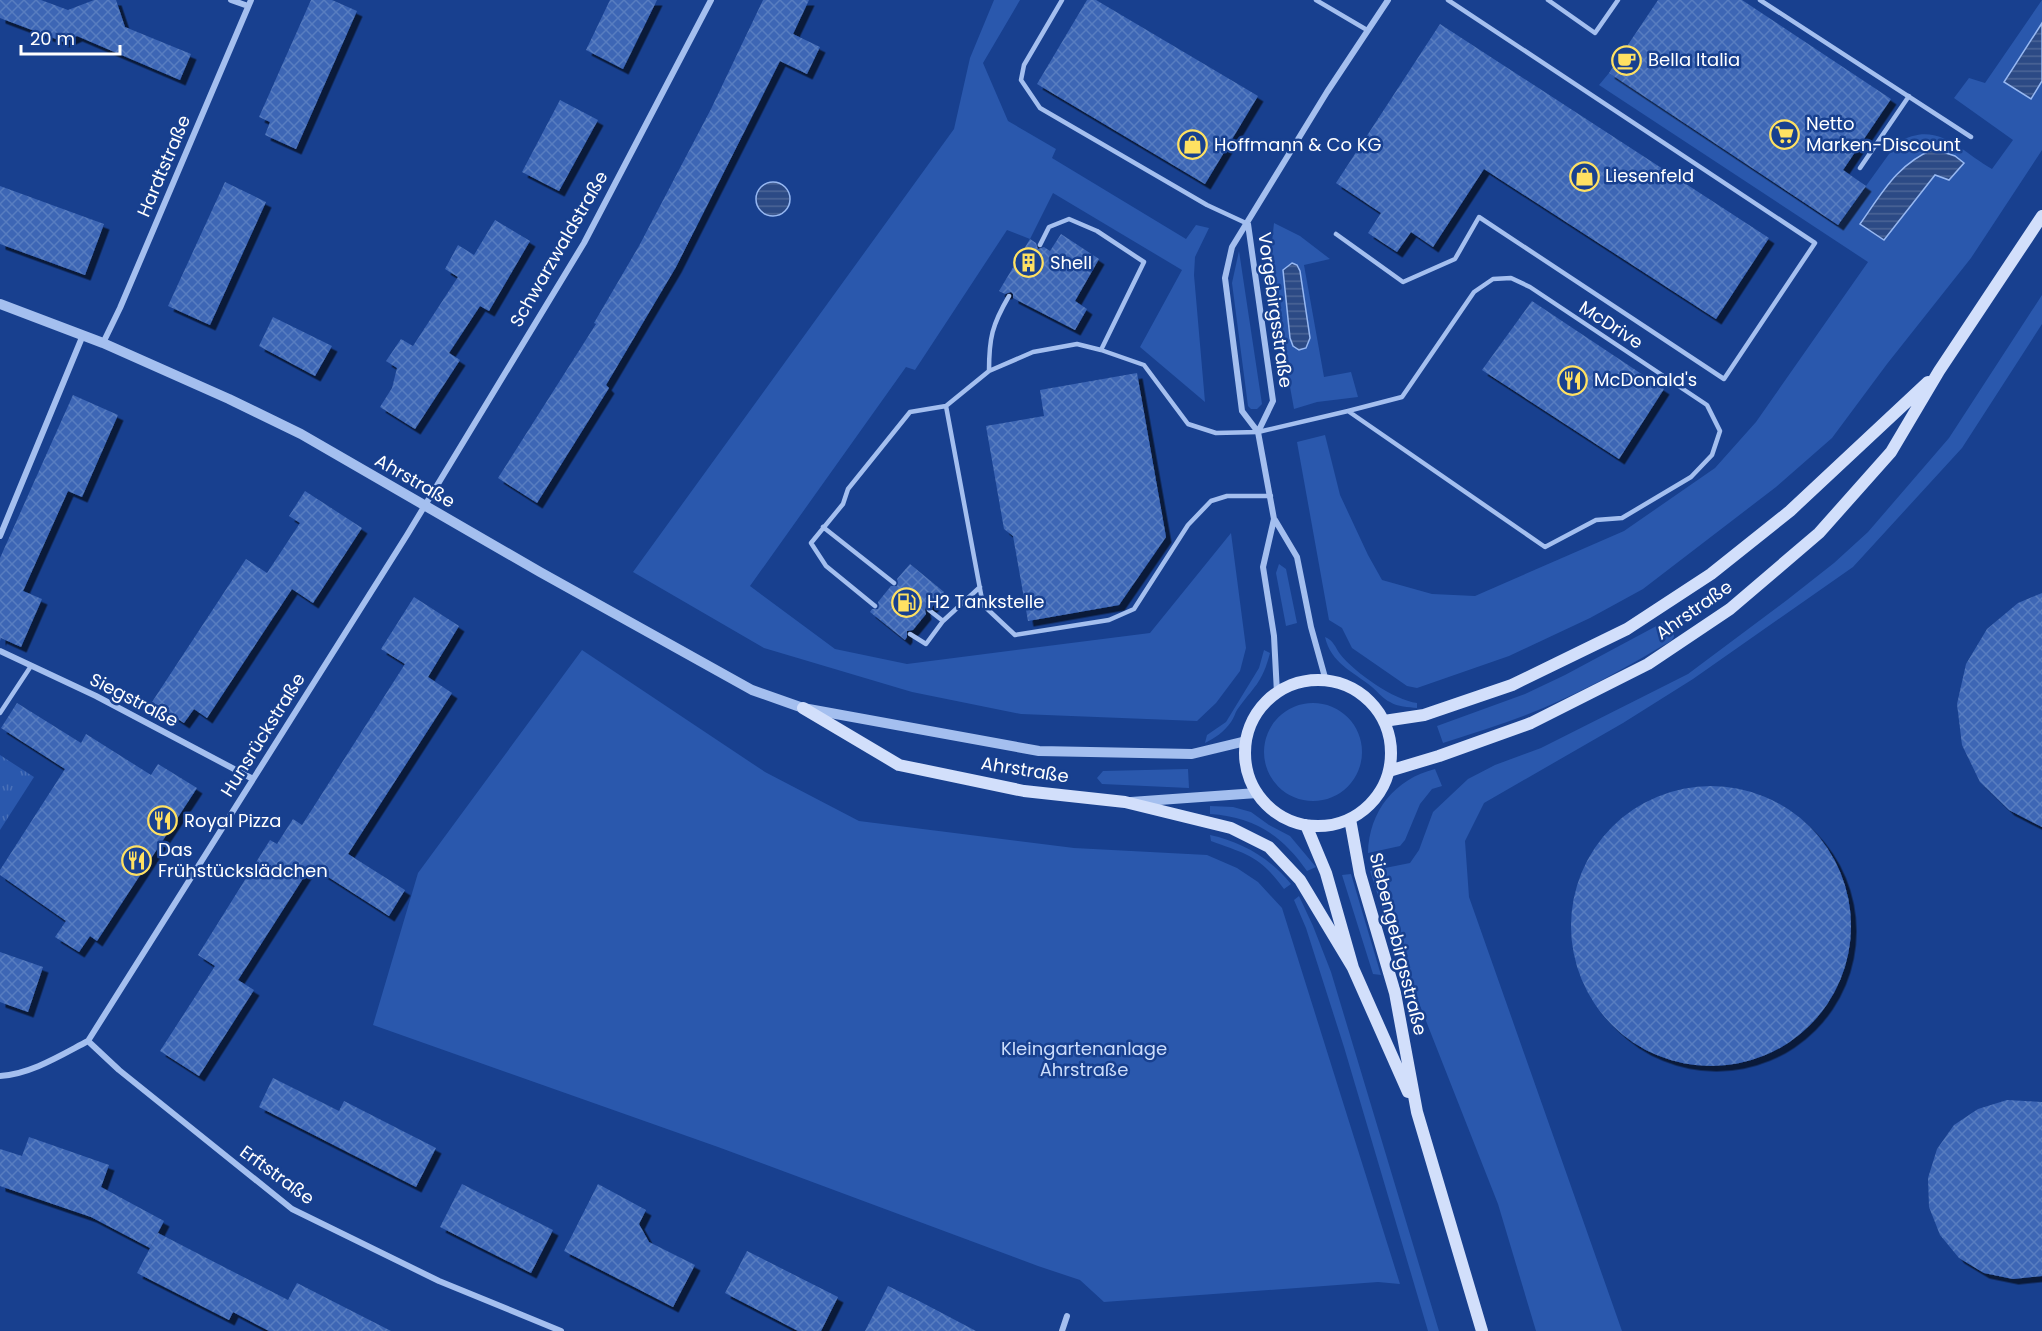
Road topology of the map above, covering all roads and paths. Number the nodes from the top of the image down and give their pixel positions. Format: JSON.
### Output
{"nodes":[{"id":1,"x":231,"y":0,"type":"edge"},
{"id":2,"x":711,"y":0,"type":"edge"},
{"id":3,"x":1062,"y":0,"type":"edge"},
{"id":4,"x":1316,"y":0,"type":"edge"},
{"id":5,"x":1388,"y":0,"type":"edge"},
{"id":6,"x":1448,"y":0,"type":"edge"},
{"id":7,"x":1548,"y":0,"type":"edge"},
{"id":8,"x":1618,"y":0,"type":"edge"},
{"id":9,"x":1760,"y":0,"type":"edge"},
{"id":10,"x":249,"y":3,"type":"edge"},
{"id":11,"x":1367,"y":30,"type":"junction"},
{"id":12,"x":1909,"y":96,"type":"junction"},
{"id":13,"x":1971,"y":137,"type":"dead end"},
{"id":14,"x":1860,"y":168,"type":"dead end"},
{"id":15,"x":2042,"y":216,"type":"edge"},
{"id":16,"x":1248,"y":224,"type":"junction"},
{"id":17,"x":1336,"y":234,"type":"dead end"},
{"id":18,"x":1040,"y":245,"type":"dead end"},
{"id":19,"x":1009,"y":296,"type":"dead end"},
{"id":20,"x":0,"y":304,"type":"edge"},
{"id":21,"x":83,"y":335,"type":"junction"},
{"id":22,"x":103,"y":343,"type":"junction"},
{"id":23,"x":1101,"y":350,"type":"junction"},
{"id":24,"x":989,"y":371,"type":"junction"},
{"id":25,"x":1940,"y":371,"type":"junction"},
{"id":26,"x":946,"y":406,"type":"junction"},
{"id":27,"x":1348,"y":411,"type":"junction"},
{"id":28,"x":1258,"y":432,"type":"junction"},
{"id":29,"x":1271,"y":496,"type":"junction"},
{"id":30,"x":424,"y":506,"type":"junction"},
{"id":31,"x":1274,"y":519,"type":"junction"},
{"id":32,"x":823,"y":527,"type":"junction"},
{"id":33,"x":0,"y":536,"type":"edge"},
{"id":34,"x":894,"y":583,"type":"dead end"},
{"id":35,"x":980,"y":587,"type":"junction"},
{"id":36,"x":875,"y":606,"type":"dead end"},
{"id":37,"x":929,"y":610,"type":"dead end"},
{"id":38,"x":943,"y":621,"type":"junction"},
{"id":39,"x":910,"y":634,"type":"dead end"},
{"id":40,"x":0,"y":651,"type":"edge"},
{"id":41,"x":31,"y":666,"type":"junction"},
{"id":42,"x":1326,"y":681,"type":"junction"},
{"id":43,"x":1277,"y":693,"type":"junction"},
{"id":44,"x":803,"y":708,"type":"junction"},
{"id":45,"x":0,"y":713,"type":"edge"},
{"id":46,"x":1384,"y":721,"type":"junction"},
{"id":47,"x":1246,"y":741,"type":"junction"},
{"id":48,"x":1389,"y":771,"type":"junction"},
{"id":49,"x":252,"y":779,"type":"junction"},
{"id":50,"x":1257,"y":793,"type":"junction"},
{"id":51,"x":1125,"y":802,"type":"junction"},
{"id":52,"x":1350,"y":819,"type":"junction"},
{"id":53,"x":1306,"y":825,"type":"junction"},
{"id":54,"x":1353,"y":968,"type":"junction"},
{"id":55,"x":88,"y":1041,"type":"junction"},
{"id":56,"x":0,"y":1076,"type":"edge"},
{"id":57,"x":1417,"y":1112,"type":"junction"},
{"id":58,"x":1067,"y":1316,"type":"dead end"},
{"id":59,"x":561,"y":1331,"type":"edge"},
{"id":60,"x":1062,"y":1331,"type":"edge"},
{"id":61,"x":1482,"y":1331,"type":"edge"}],
"edges":[{"from":1,"to":10,"type":"street"},
{"from":2,"to":30,"type":"street","name":"Schwarzwaldstraße"},
{"from":3,"to":16,"type":"lane"},
{"from":4,"to":11,"type":"lane"},
{"from":5,"to":11,"type":"street","name":"Vorgebirgsstraße"},
{"from":6,"to":17,"type":"lane"},
{"from":7,"to":8,"type":"lane"},
{"from":9,"to":12,"type":"lane"},
{"from":10,"to":22,"type":"street","name":"Hardtstraße"},
{"from":11,"to":16,"type":"street","name":"Vorgebirgsstraße"},
{"from":12,"to":13,"type":"lane"},
{"from":12,"to":14,"type":"lane"},
{"from":15,"to":25,"type":"main road","name":"Ahrstraße"},
{"from":16,"to":28,"type":"street","name":"Vorgebirgsstraße"},
{"from":16,"to":28,"type":"street","name":"Vorgebirgsstraße"},
{"from":18,"to":23,"type":"lane"},
{"from":19,"to":24,"type":"lane"},
{"from":20,"to":21,"type":"street","name":"Ahrstraße"},
{"from":21,"to":22,"type":"street","name":"Ahrstraße"},
{"from":21,"to":33,"type":"street"},
{"from":22,"to":30,"type":"street","name":"Ahrstraße"},
{"from":23,"to":24,"type":"lane"},
{"from":23,"to":28,"type":"lane"},
{"from":24,"to":26,"type":"lane"},
{"from":25,"to":46,"type":"main road","name":"Ahrstraße"},
{"from":25,"to":48,"type":"main road","name":"Ahrstraße"},
{"from":26,"to":32,"type":"lane"},
{"from":26,"to":35,"type":"lane"},
{"from":27,"to":27,"type":"lane","name":"McDrive"},
{"from":27,"to":28,"type":"lane"},
{"from":28,"to":29,"type":"street","name":"Vorgebirgsstraße"},
{"from":29,"to":31,"type":"street","name":"Vorgebirgsstraße"},
{"from":29,"to":35,"type":"lane"},
{"from":30,"to":44,"type":"street","name":"Ahrstraße"},
{"from":30,"to":49,"type":"street","name":"Hunsrückstraße"},
{"from":31,"to":42,"type":"street","name":"Vorgebirgsstraße"},
{"from":31,"to":43,"type":"street","name":"Vorgebirgsstraße"},
{"from":32,"to":34,"type":"lane"},
{"from":32,"to":36,"type":"lane"},
{"from":35,"to":38,"type":"lane"},
{"from":37,"to":38,"type":"lane"},
{"from":38,"to":39,"type":"lane"},
{"from":40,"to":41,"type":"street","name":"Siegstraße"},
{"from":41,"to":45,"type":"lane"},
{"from":41,"to":49,"type":"street","name":"Siegstraße"},
{"from":42,"to":43,"type":"main road"},
{"from":42,"to":46,"type":"main road"},
{"from":43,"to":47,"type":"main road"},
{"from":44,"to":47,"type":"street","name":"Ahrstraße"},
{"from":44,"to":51,"type":"main road","name":"Ahrstraße"},
{"from":46,"to":48,"type":"main road"},
{"from":47,"to":50,"type":"main road"},
{"from":48,"to":52,"type":"main road"},
{"from":49,"to":55,"type":"street","name":"Hunsrückstraße"},
{"from":50,"to":51,"type":"street","name":"Ahrstraße"},
{"from":50,"to":53,"type":"main road"},
{"from":51,"to":54,"type":"main road"},
{"from":52,"to":53,"type":"main road"},
{"from":52,"to":57,"type":"main road","name":"Siebengebirgsstraße"},
{"from":53,"to":54,"type":"main road","name":"Siebengebirgsstraße"},
{"from":54,"to":57,"type":"main road","name":"Siebengebirgsstraße"},
{"from":55,"to":56,"type":"street"},
{"from":55,"to":59,"type":"street","name":"Erftstraße"},
{"from":57,"to":61,"type":"main road","name":"Siebengebirgsstraße"},
{"from":58,"to":60,"type":"street"}]}
